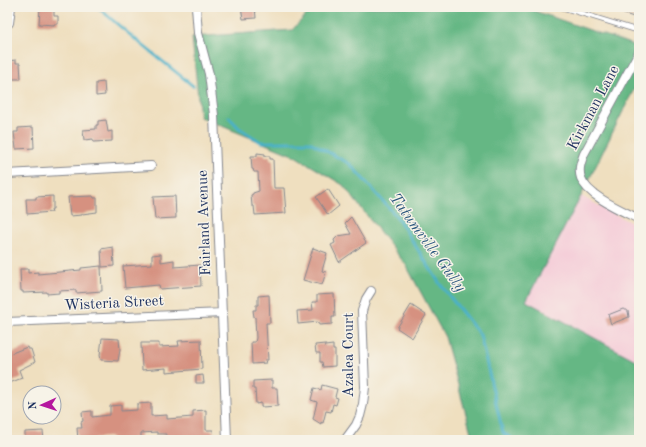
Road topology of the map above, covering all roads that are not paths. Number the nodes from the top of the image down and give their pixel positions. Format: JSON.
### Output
{"nodes":[{"id":1,"x":11,"y":7,"type":"edge"},
{"id":2,"x":196,"y":7,"type":"edge"},
{"id":3,"x":561,"y":7,"type":"edge"},
{"id":4,"x":7,"y":24,"type":"edge"},
{"id":5,"x":639,"y":31,"type":"edge"},
{"id":6,"x":639,"y":52,"type":"edge"},
{"id":7,"x":151,"y":166,"type":"dead end"},
{"id":8,"x":7,"y":174,"type":"edge"},
{"id":9,"x":639,"y":219,"type":"edge"},
{"id":10,"x":371,"y":291,"type":"dead end"},
{"id":11,"x":223,"y":313,"type":"junction"},
{"id":12,"x":7,"y":322,"type":"edge"},
{"id":13,"x":227,"y":440,"type":"edge"},
{"id":14,"x":345,"y":440,"type":"edge"}],
"edges":[{"from":1,"to":4,"type":"street"},
{"from":2,"to":11,"type":"street","name":"Fairland Avenue"},
{"from":3,"to":5,"type":"lane"},
{"from":6,"to":9,"type":"street","name":"Kirkman Lane"},
{"from":7,"to":8,"type":"street"},
{"from":10,"to":14,"type":"street","name":"Azalea Court"},
{"from":11,"to":12,"type":"street","name":"Wisteria Street"},
{"from":11,"to":13,"type":"street","name":"Fairland Avenue"}]}
